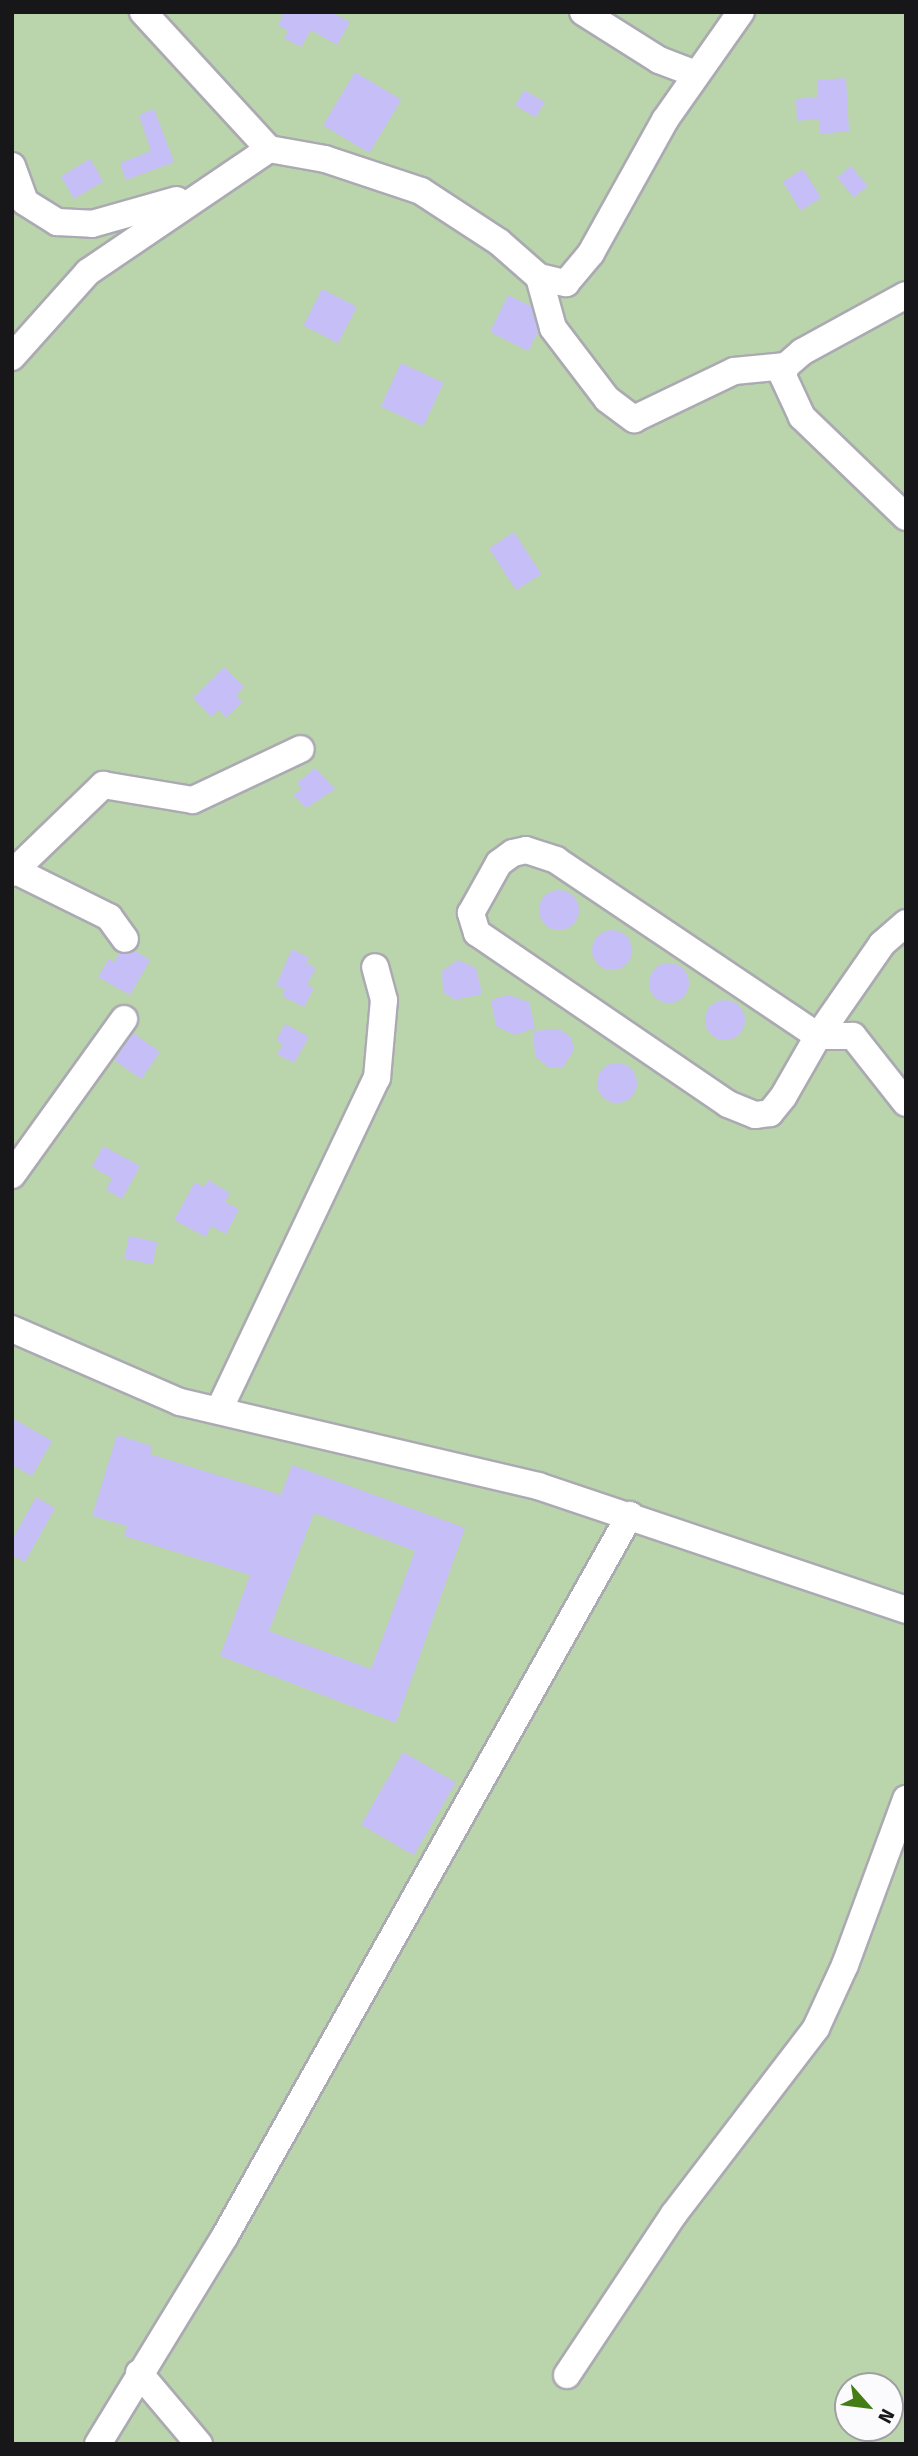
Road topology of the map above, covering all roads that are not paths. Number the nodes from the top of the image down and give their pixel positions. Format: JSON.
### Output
{"nodes":[{"id":1,"x":144,"y":12,"type":"edge"},
{"id":2,"x":583,"y":12,"type":"edge"},
{"id":3,"x":741,"y":12,"type":"edge"},
{"id":4,"x":695,"y":74,"type":"junction"},
{"id":5,"x":269,"y":149,"type":"junction"},
{"id":6,"x":12,"y":166,"type":"edge"},
{"id":7,"x":196,"y":195,"type":"junction"},
{"id":8,"x":539,"y":277,"type":"junction"},
{"id":9,"x":906,"y":295,"type":"edge"},
{"id":10,"x":12,"y":357,"type":"edge"},
{"id":11,"x":786,"y":366,"type":"junction"},
{"id":12,"x":906,"y":517,"type":"edge"},
{"id":13,"x":301,"y":749,"type":"dead end"},
{"id":14,"x":14,"y":872,"type":"edge"},
{"id":15,"x":906,"y":923,"type":"edge"},
{"id":16,"x":125,"y":939,"type":"dead end"},
{"id":17,"x":375,"y":967,"type":"dead end"},
{"id":18,"x":124,"y":1019,"type":"dead end"},
{"id":19,"x":818,"y":1036,"type":"junction"},
{"id":20,"x":906,"y":1103,"type":"edge"},
{"id":21,"x":12,"y":1175,"type":"edge"},
{"id":22,"x":12,"y":1329,"type":"edge"},
{"id":23,"x":219,"y":1410,"type":"junction"},
{"id":24,"x":630,"y":1515,"type":"junction"},
{"id":25,"x":906,"y":1610,"type":"edge"},
{"id":26,"x":906,"y":1799,"type":"edge"},
{"id":27,"x":139,"y":2373,"type":"junction"},
{"id":28,"x":567,"y":2375,"type":"dead end"},
{"id":29,"x":99,"y":2444,"type":"edge"},
{"id":30,"x":199,"y":2444,"type":"edge"}],
"edges":[{"from":1,"to":5,"type":"street"},
{"from":2,"to":4,"type":"street"},
{"from":3,"to":4,"type":"street"},
{"from":4,"to":8,"type":"street"},
{"from":5,"to":7,"type":"street"},
{"from":5,"to":8,"type":"street"},
{"from":6,"to":7,"type":"street"},
{"from":7,"to":10,"type":"street"},
{"from":8,"to":11,"type":"street"},
{"from":9,"to":11,"type":"street"},
{"from":11,"to":12,"type":"street"},
{"from":13,"to":14,"type":"street"},
{"from":14,"to":16,"type":"street"},
{"from":15,"to":19,"type":"street"},
{"from":17,"to":23,"type":"street"},
{"from":18,"to":21,"type":"street"},
{"from":19,"to":19,"type":"street"},
{"from":19,"to":20,"type":"street"},
{"from":22,"to":23,"type":"street"},
{"from":23,"to":24,"type":"street"},
{"from":24,"to":25,"type":"street"},
{"from":24,"to":27,"type":"street"},
{"from":26,"to":28,"type":"street"},
{"from":27,"to":29,"type":"street"},
{"from":27,"to":30,"type":"street"}]}
